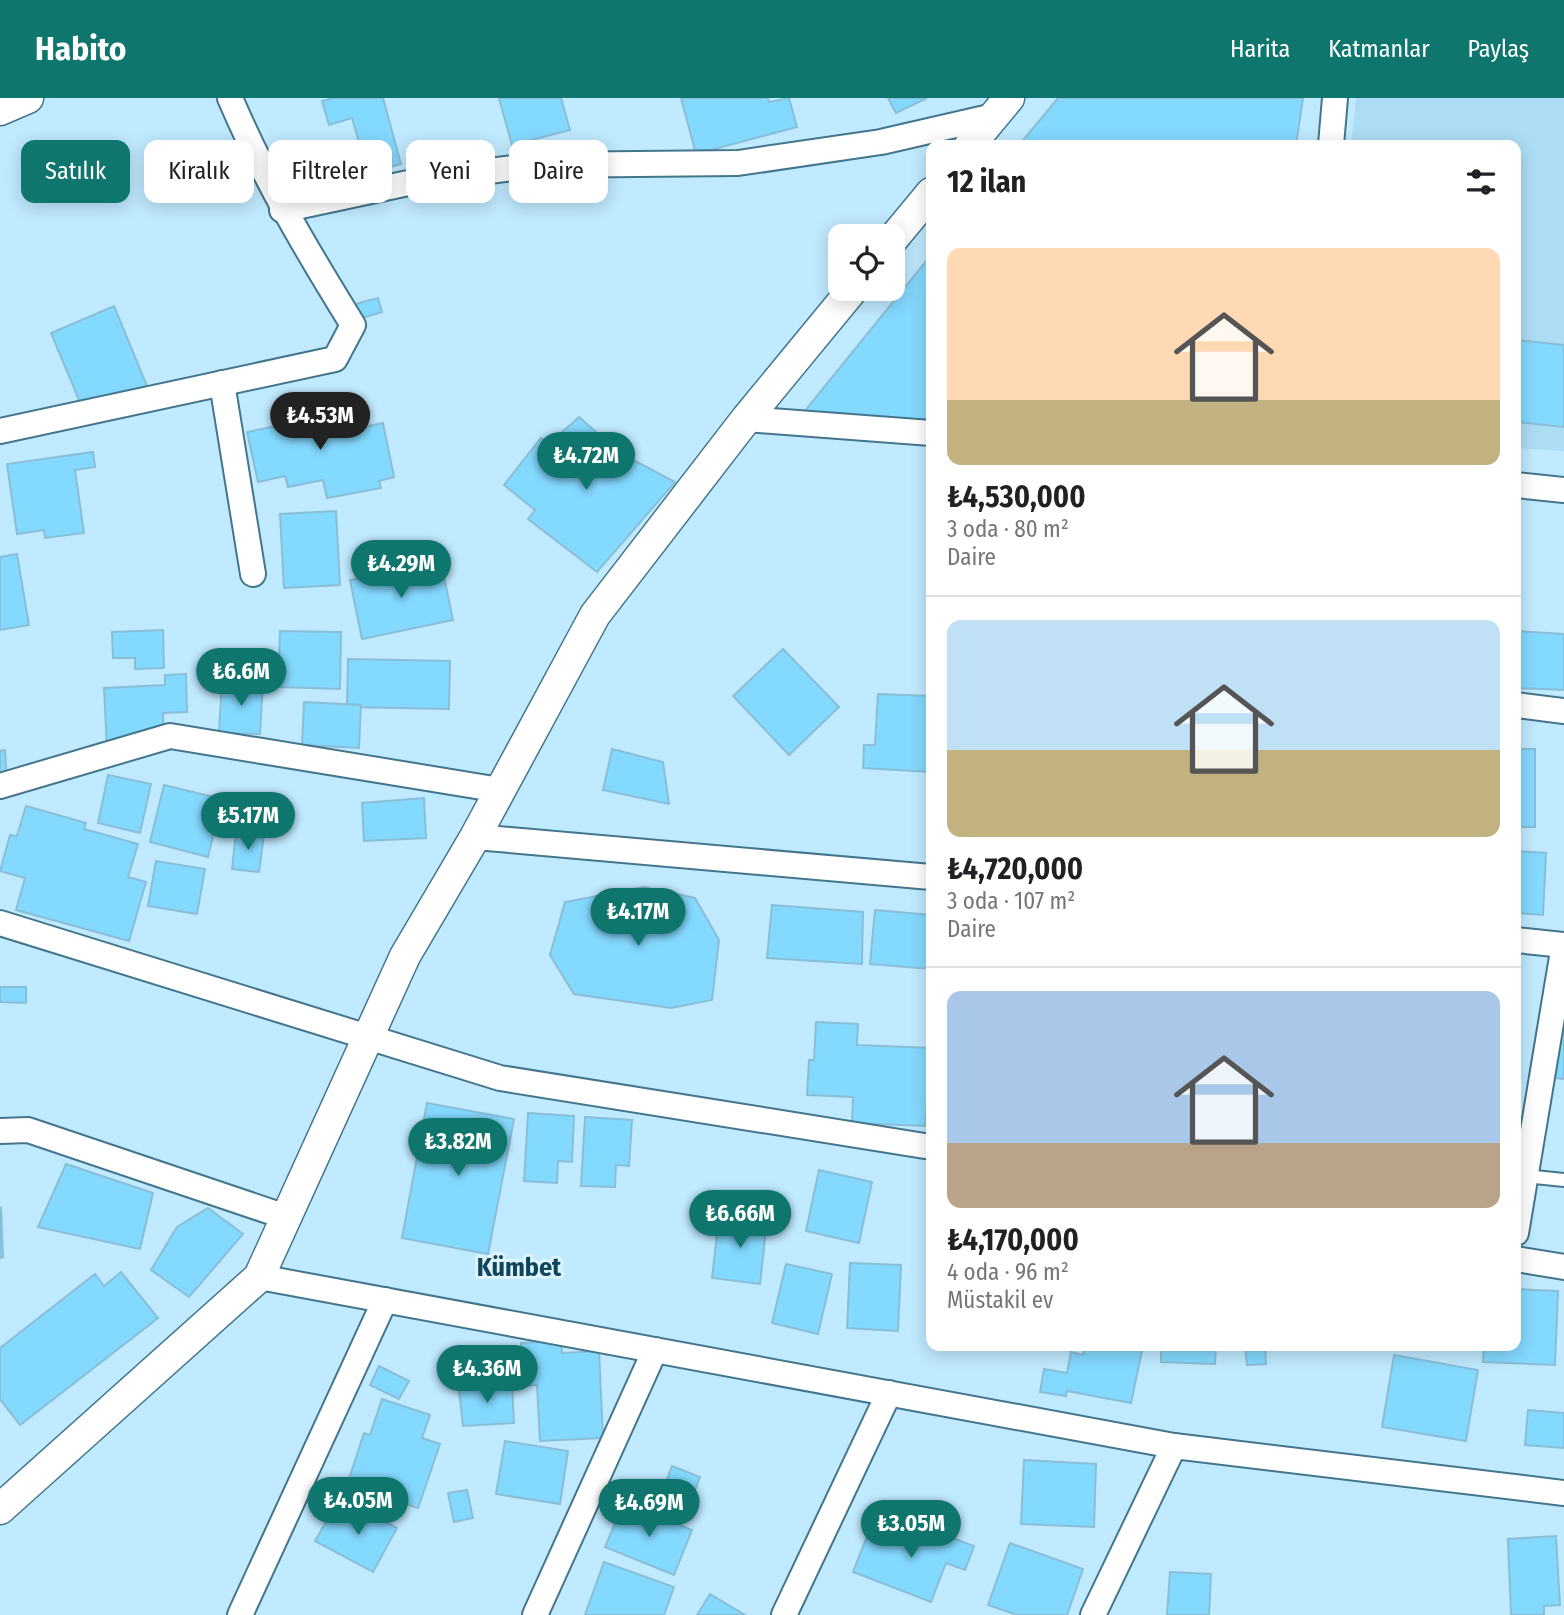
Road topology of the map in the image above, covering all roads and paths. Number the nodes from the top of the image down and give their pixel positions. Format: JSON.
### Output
{"nodes":[{"id":1,"x":28,"y":98,"type":"edge"},
{"id":2,"x":230,"y":98,"type":"edge"},
{"id":3,"x":1335,"y":98,"type":"edge"},
{"id":4,"x":1002,"y":107,"type":"edge"},
{"id":5,"x":0,"y":110,"type":"edge"},
{"id":6,"x":974,"y":140,"type":"edge"},
{"id":7,"x":1331,"y":140,"type":"edge"},
{"id":8,"x":926,"y":199,"type":"edge"},
{"id":9,"x":282,"y":210,"type":"junction"},
{"id":10,"x":905,"y":224,"type":"edge"},
{"id":11,"x":843,"y":301,"type":"edge"},
{"id":12,"x":222,"y":383,"type":"junction"},
{"id":13,"x":746,"y":419,"type":"junction"},
{"id":14,"x":0,"y":431,"type":"edge"},
{"id":15,"x":926,"y":433,"type":"edge"},
{"id":16,"x":1521,"y":486,"type":"edge"},
{"id":17,"x":1564,"y":490,"type":"edge"},
{"id":18,"x":253,"y":573,"type":"dead end"},
{"id":19,"x":1521,"y":706,"type":"edge"},
{"id":20,"x":1564,"y":711,"type":"edge"},
{"id":21,"x":0,"y":786,"type":"edge"},
{"id":22,"x":500,"y":790,"type":"junction"},
{"id":23,"x":475,"y":836,"type":"junction"},
{"id":24,"x":926,"y":877,"type":"edge"},
{"id":25,"x":0,"y":923,"type":"edge"},
{"id":26,"x":1521,"y":941,"type":"edge"},
{"id":27,"x":1564,"y":945,"type":"edge"},
{"id":28,"x":368,"y":1038,"type":"junction"},
{"id":29,"x":0,"y":1131,"type":"edge"},
{"id":30,"x":926,"y":1146,"type":"edge"},
{"id":31,"x":1525,"y":1176,"type":"junction"},
{"id":32,"x":1564,"y":1180,"type":"edge"},
{"id":33,"x":1521,"y":1201,"type":"edge"},
{"id":34,"x":286,"y":1217,"type":"junction"},
{"id":35,"x":1521,"y":1260,"type":"edge"},
{"id":36,"x":1564,"y":1267,"type":"edge"},
{"id":37,"x":259,"y":1277,"type":"junction"},
{"id":38,"x":386,"y":1300,"type":"junction"},
{"id":39,"x":655,"y":1350,"type":"junction"},
{"id":40,"x":889,"y":1393,"type":"junction"},
{"id":41,"x":1174,"y":1446,"type":"junction"},
{"id":42,"x":1564,"y":1493,"type":"edge"},
{"id":43,"x":0,"y":1509,"type":"edge"},
{"id":44,"x":240,"y":1615,"type":"edge"},
{"id":45,"x":535,"y":1615,"type":"edge"},
{"id":46,"x":784,"y":1615,"type":"edge"},
{"id":47,"x":1093,"y":1615,"type":"edge"}],
"edges":[{"from":1,"to":5,"type":"street"},
{"from":2,"to":9,"type":"street"},
{"from":3,"to":7,"type":"street"},
{"from":4,"to":6,"type":"street"},
{"from":4,"to":9,"type":"street"},
{"from":8,"to":10,"type":"street"},
{"from":9,"to":12,"type":"street"},
{"from":11,"to":13,"type":"street"},
{"from":12,"to":14,"type":"street"},
{"from":12,"to":18,"type":"street"},
{"from":13,"to":15,"type":"street"},
{"from":13,"to":22,"type":"street"},
{"from":16,"to":17,"type":"street"},
{"from":19,"to":20,"type":"street"},
{"from":21,"to":22,"type":"street"},
{"from":22,"to":23,"type":"street"},
{"from":23,"to":24,"type":"street"},
{"from":23,"to":28,"type":"street"},
{"from":25,"to":28,"type":"street"},
{"from":26,"to":27,"type":"street"},
{"from":27,"to":31,"type":"street"},
{"from":28,"to":30,"type":"street"},
{"from":28,"to":34,"type":"street"},
{"from":29,"to":34,"type":"street"},
{"from":31,"to":32,"type":"lane"},
{"from":31,"to":33,"type":"street"},
{"from":34,"to":37,"type":"street"},
{"from":35,"to":36,"type":"street"},
{"from":37,"to":38,"type":"street"},
{"from":37,"to":43,"type":"street"},
{"from":38,"to":39,"type":"street"},
{"from":38,"to":44,"type":"street"},
{"from":39,"to":40,"type":"street"},
{"from":39,"to":45,"type":"street"},
{"from":40,"to":41,"type":"street"},
{"from":40,"to":46,"type":"street"},
{"from":41,"to":42,"type":"street"},
{"from":41,"to":47,"type":"street"}]}
